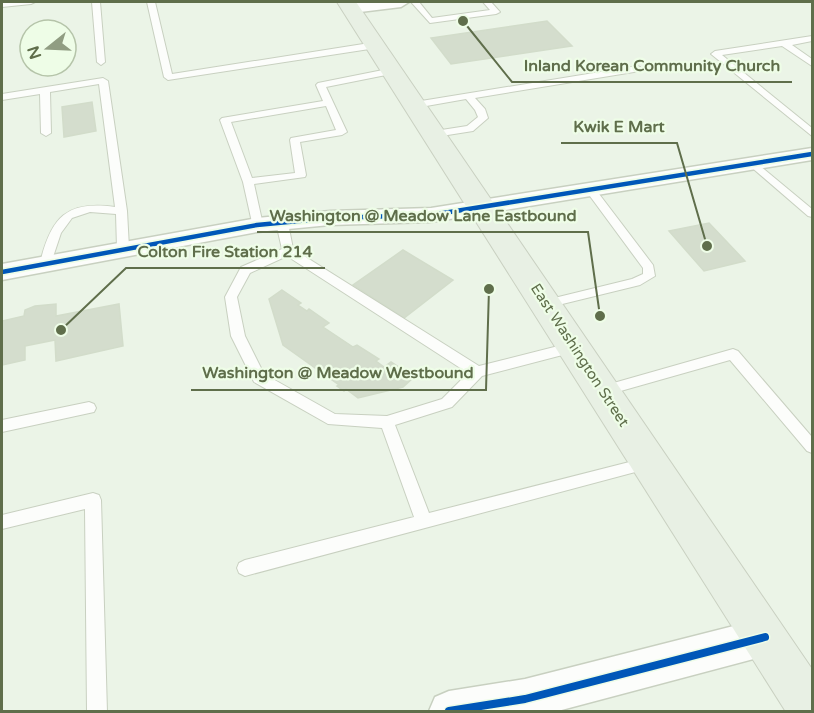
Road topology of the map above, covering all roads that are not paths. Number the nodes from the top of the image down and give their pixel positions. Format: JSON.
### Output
{"nodes":[{"id":1,"x":31,"y":2,"type":"edge"},
{"id":2,"x":96,"y":2,"type":"edge"},
{"id":3,"x":151,"y":2,"type":"edge"},
{"id":4,"x":401,"y":2,"type":"edge"},
{"id":5,"x":415,"y":2,"type":"edge"},
{"id":6,"x":487,"y":2,"type":"edge"},
{"id":7,"x":2,"y":5,"type":"edge"},
{"id":8,"x":350,"y":5,"type":"edge"},
{"id":9,"x":813,"y":39,"type":"edge"},
{"id":10,"x":785,"y":44,"type":"junction"},
{"id":11,"x":376,"y":45,"type":"junction"},
{"id":12,"x":101,"y":62,"type":"dead end"},
{"id":13,"x":813,"y":63,"type":"edge"},
{"id":14,"x":637,"y":69,"type":"dead end"},
{"id":15,"x":393,"y":71,"type":"junction"},
{"id":16,"x":45,"y":90,"type":"junction"},
{"id":17,"x":2,"y":97,"type":"edge"},
{"id":18,"x":469,"y":97,"type":"junction"},
{"id":19,"x":329,"y":103,"type":"junction"},
{"id":20,"x":415,"y":105,"type":"junction"},
{"id":21,"x":46,"y":133,"type":"dead end"},
{"id":22,"x":813,"y":133,"type":"edge"},
{"id":23,"x":435,"y":134,"type":"junction"},
{"id":24,"x":813,"y":154,"type":"edge"},
{"id":25,"x":754,"y":164,"type":"junction"},
{"id":26,"x":248,"y":182,"type":"junction"},
{"id":27,"x":589,"y":188,"type":"junction"},
{"id":28,"x":482,"y":207,"type":"junction"},
{"id":29,"x":121,"y":211,"type":"junction"},
{"id":30,"x":813,"y":214,"type":"edge"},
{"id":31,"x":282,"y":223,"type":"junction"},
{"id":32,"x":256,"y":225,"type":"junction"},
{"id":33,"x":123,"y":248,"type":"junction"},
{"id":34,"x":288,"y":251,"type":"junction"},
{"id":35,"x":46,"y":263,"type":"junction"},
{"id":36,"x":2,"y":272,"type":"edge"},
{"id":37,"x":546,"y":304,"type":"junction"},
{"id":38,"x":574,"y":348,"type":"junction"},
{"id":39,"x":477,"y":372,"type":"junction"},
{"id":40,"x":603,"y":391,"type":"junction"},
{"id":41,"x":90,"y":408,"type":"dead end"},
{"id":42,"x":387,"y":422,"type":"junction"},
{"id":43,"x":2,"y":426,"type":"edge"},
{"id":44,"x":813,"y":447,"type":"edge"},
{"id":45,"x":650,"y":463,"type":"junction"},
{"id":46,"x":2,"y":522,"type":"edge"},
{"id":47,"x":424,"y":522,"type":"junction"},
{"id":48,"x":245,"y":568,"type":"dead end"},
{"id":49,"x":765,"y":637,"type":"junction"},
{"id":50,"x":813,"y":709,"type":"edge"},
{"id":51,"x":97,"y":711,"type":"edge"},
{"id":52,"x":447,"y":711,"type":"edge"}],
"edges":[{"from":1,"to":7,"type":"lane"},
{"from":2,"to":12,"type":"lane"},
{"from":3,"to":11,"type":"lane"},
{"from":4,"to":8,"type":"street"},
{"from":5,"to":6,"type":"lane"},
{"from":8,"to":11,"type":"main road","name":"East Washington Street"},
{"from":9,"to":10,"type":"lane"},
{"from":10,"to":13,"type":"lane"},
{"from":10,"to":22,"type":"lane"},
{"from":11,"to":15,"type":"main road","name":"East Washington Street"},
{"from":14,"to":18,"type":"lane"},
{"from":15,"to":19,"type":"lane"},
{"from":15,"to":20,"type":"main road","name":"East Washington Street"},
{"from":16,"to":17,"type":"lane"},
{"from":16,"to":21,"type":"lane"},
{"from":16,"to":29,"type":"lane"},
{"from":18,"to":20,"type":"lane"},
{"from":18,"to":23,"type":"lane"},
{"from":19,"to":26,"type":"lane"},
{"from":19,"to":26,"type":"lane"},
{"from":20,"to":23,"type":"main road","name":"East Washington Street"},
{"from":23,"to":28,"type":"main road","name":"East Washington Street"},
{"from":24,"to":25,"type":"street"},
{"from":25,"to":27,"type":"street"},
{"from":25,"to":30,"type":"lane"},
{"from":26,"to":32,"type":"lane"},
{"from":27,"to":28,"type":"street"},
{"from":27,"to":37,"type":"lane"},
{"from":28,"to":31,"type":"street"},
{"from":28,"to":37,"type":"main road","name":"East Washington Street"},
{"from":29,"to":33,"type":"lane"},
{"from":29,"to":35,"type":"lane"},
{"from":31,"to":32,"type":"street"},
{"from":31,"to":34,"type":"lane"},
{"from":32,"to":33,"type":"street"},
{"from":33,"to":35,"type":"street"},
{"from":34,"to":39,"type":"lane"},
{"from":34,"to":42,"type":"lane"},
{"from":35,"to":36,"type":"street"},
{"from":37,"to":38,"type":"main road","name":"East Washington Street"},
{"from":38,"to":39,"type":"lane"},
{"from":38,"to":40,"type":"main road","name":"East Washington Street"},
{"from":39,"to":42,"type":"lane"},
{"from":40,"to":44,"type":"lane"},
{"from":40,"to":45,"type":"main road","name":"East Washington Street"},
{"from":41,"to":43,"type":"lane"},
{"from":42,"to":47,"type":"lane"},
{"from":45,"to":47,"type":"lane"},
{"from":45,"to":49,"type":"main road","name":"East Washington Street"},
{"from":46,"to":51,"type":"lane"},
{"from":47,"to":48,"type":"lane"},
{"from":49,"to":50,"type":"main road","name":"East Washington Street"},
{"from":49,"to":52,"type":"street"}]}
